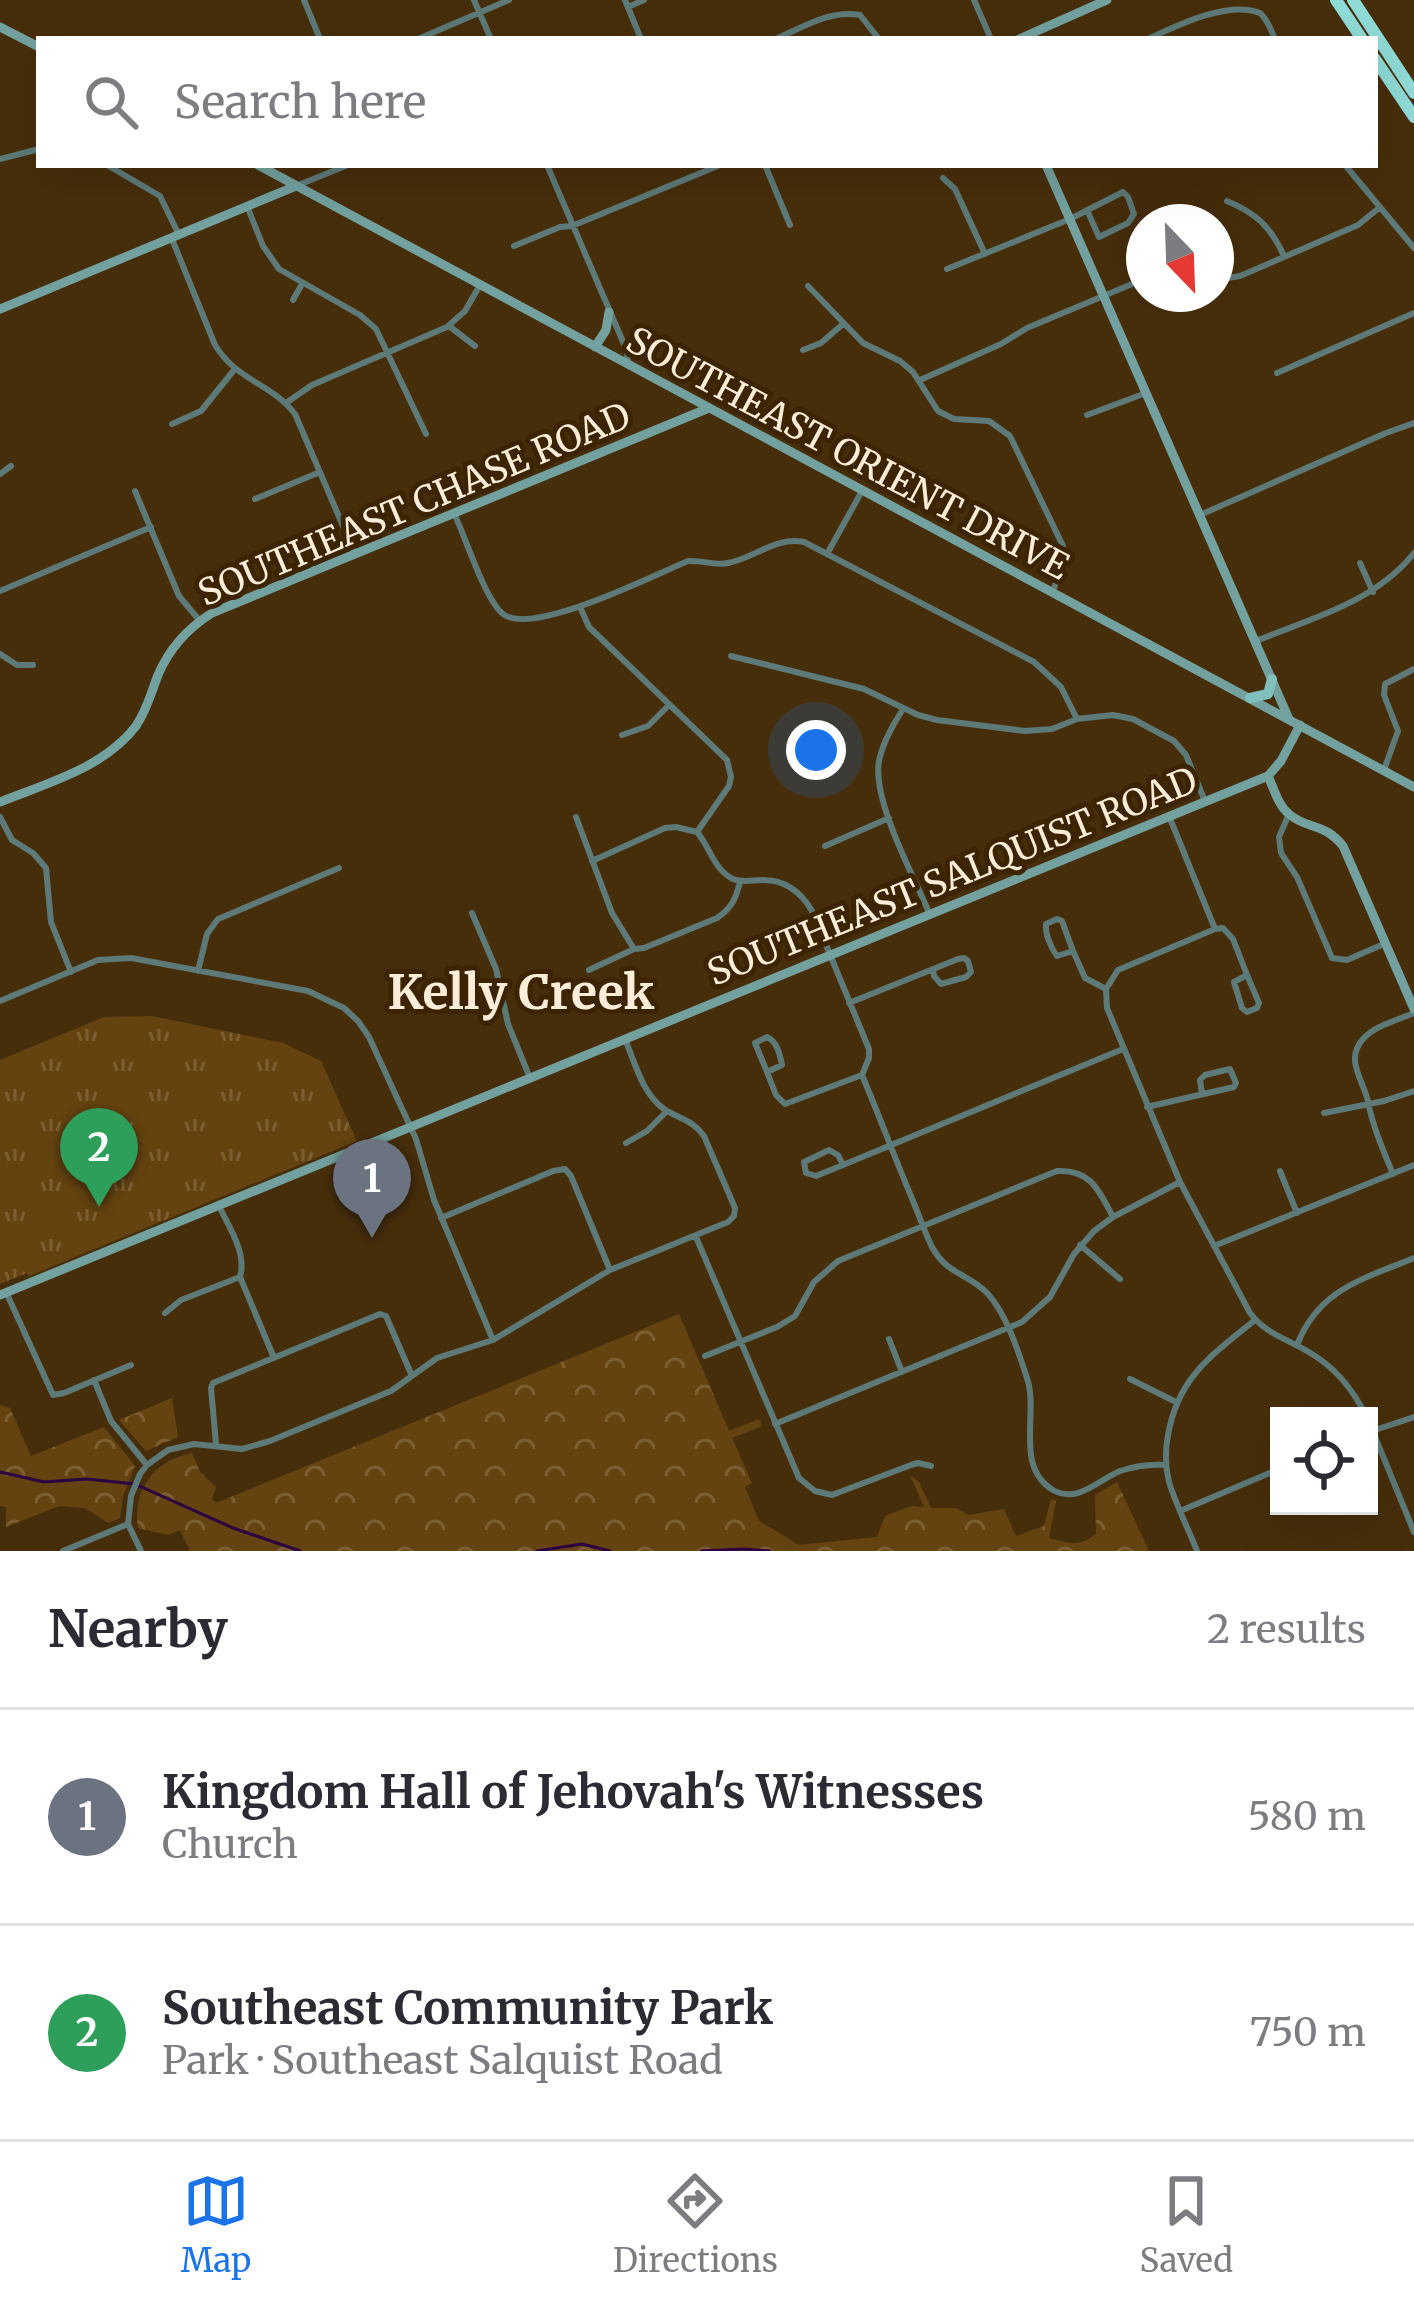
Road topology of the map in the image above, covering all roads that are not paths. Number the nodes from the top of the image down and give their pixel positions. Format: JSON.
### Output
{"nodes":[{"id":1,"x":304,"y":0,"type":"edge"},
{"id":2,"x":474,"y":0,"type":"edge"},
{"id":3,"x":509,"y":0,"type":"edge"},
{"id":4,"x":644,"y":0,"type":"edge"},
{"id":5,"x":974,"y":0,"type":"edge"},
{"id":6,"x":1107,"y":0,"type":"edge"},
{"id":7,"x":1336,"y":0,"type":"edge"},
{"id":8,"x":1353,"y":0,"type":"edge"},
{"id":9,"x":864,"y":3,"type":"dead end"},
{"id":10,"x":626,"y":4,"type":"edge"},
{"id":11,"x":480,"y":14,"type":"junction"},
{"id":12,"x":860,"y":15,"type":"junction"},
{"id":13,"x":0,"y":26,"type":"edge"},
{"id":14,"x":319,"y":36,"type":"edge"},
{"id":15,"x":425,"y":36,"type":"edge"},
{"id":16,"x":490,"y":36,"type":"edge"},
{"id":17,"x":640,"y":36,"type":"edge"},
{"id":18,"x":782,"y":36,"type":"edge"},
{"id":19,"x":877,"y":36,"type":"edge"},
{"id":20,"x":990,"y":36,"type":"edge"},
{"id":21,"x":1026,"y":36,"type":"edge"},
{"id":22,"x":1154,"y":36,"type":"edge"},
{"id":23,"x":1274,"y":36,"type":"edge"},
{"id":24,"x":1360,"y":36,"type":"edge"},
{"id":25,"x":1377,"y":36,"type":"edge"},
{"id":26,"x":1378,"y":38,"type":"edge"},
{"id":27,"x":36,"y":45,"type":"edge"},
{"id":28,"x":1378,"y":63,"type":"edge"},
{"id":29,"x":1414,"y":93,"type":"edge"},
{"id":30,"x":1414,"y":117,"type":"edge"},
{"id":31,"x":36,"y":150,"type":"edge"},
{"id":32,"x":0,"y":159,"type":"edge"},
{"id":33,"x":113,"y":168,"type":"edge"},
{"id":34,"x":263,"y":168,"type":"edge"},
{"id":35,"x":340,"y":168,"type":"edge"},
{"id":36,"x":548,"y":168,"type":"edge"},
{"id":37,"x":713,"y":168,"type":"edge"},
{"id":38,"x":766,"y":168,"type":"edge"},
{"id":39,"x":1047,"y":168,"type":"edge"},
{"id":40,"x":1347,"y":168,"type":"edge"},
{"id":41,"x":943,"y":178,"type":"dead end"},
{"id":42,"x":296,"y":186,"type":"junction"},
{"id":43,"x":1227,"y":201,"type":"dead end"},
{"id":44,"x":247,"y":206,"type":"junction"},
{"id":45,"x":1379,"y":208,"type":"junction"},
{"id":46,"x":1088,"y":210,"type":"junction"},
{"id":47,"x":1070,"y":219,"type":"junction"},
{"id":48,"x":790,"y":225,"type":"dead end"},
{"id":49,"x":572,"y":226,"type":"junction"},
{"id":50,"x":175,"y":236,"type":"junction"},
{"id":51,"x":1099,"y":237,"type":"junction"},
{"id":52,"x":1081,"y":245,"type":"junction"},
{"id":53,"x":514,"y":246,"type":"dead end"},
{"id":54,"x":1414,"y":248,"type":"edge"},
{"id":55,"x":985,"y":254,"type":"junction"},
{"id":56,"x":1284,"y":256,"type":"junction"},
{"id":57,"x":947,"y":269,"type":"dead end"},
{"id":58,"x":1234,"y":277,"type":"edge"},
{"id":59,"x":302,"y":284,"type":"junction"},
{"id":60,"x":480,"y":285,"type":"junction"},
{"id":61,"x":808,"y":286,"type":"dead end"},
{"id":62,"x":1126,"y":286,"type":"edge"},
{"id":63,"x":1103,"y":296,"type":"junction"},
{"id":64,"x":293,"y":300,"type":"dead end"},
{"id":65,"x":0,"y":309,"type":"edge"},
{"id":66,"x":609,"y":311,"type":"junction"},
{"id":67,"x":1414,"y":313,"type":"edge"},
{"id":68,"x":843,"y":324,"type":"junction"},
{"id":69,"x":449,"y":326,"type":"junction"},
{"id":70,"x":475,"y":346,"type":"dead end"},
{"id":71,"x":595,"y":347,"type":"junction"},
{"id":72,"x":803,"y":350,"type":"dead end"},
{"id":73,"x":389,"y":352,"type":"junction"},
{"id":74,"x":628,"y":364,"type":"junction"},
{"id":75,"x":234,"y":370,"type":"junction"},
{"id":76,"x":1277,"y":373,"type":"dead end"},
{"id":77,"x":920,"y":380,"type":"junction"},
{"id":78,"x":1146,"y":393,"type":"junction"},
{"id":79,"x":286,"y":403,"type":"junction"},
{"id":80,"x":709,"y":408,"type":"junction"},
{"id":81,"x":1087,"y":415,"type":"dead end"},
{"id":82,"x":1414,"y":423,"type":"edge"},
{"id":83,"x":172,"y":424,"type":"dead end"},
{"id":84,"x":426,"y":434,"type":"dead end"},
{"id":85,"x":11,"y":466,"type":"dead end"},
{"id":86,"x":320,"y":472,"type":"junction"},
{"id":87,"x":0,"y":474,"type":"edge"},
{"id":88,"x":136,"y":491,"type":"dead end"},
{"id":89,"x":862,"y":491,"type":"junction"},
{"id":90,"x":255,"y":499,"type":"dead end"},
{"id":91,"x":454,"y":513,"type":"junction"},
{"id":92,"x":1200,"y":515,"type":"junction"},
{"id":93,"x":151,"y":527,"type":"junction"},
{"id":94,"x":1414,"y":553,"type":"edge"},
{"id":95,"x":355,"y":554,"type":"junction"},
{"id":96,"x":827,"y":554,"type":"junction"},
{"id":97,"x":1360,"y":563,"type":"dead end"},
{"id":98,"x":0,"y":591,"type":"edge"},
{"id":99,"x":1373,"y":592,"type":"junction"},
{"id":100,"x":1052,"y":593,"type":"junction"},
{"id":101,"x":580,"y":606,"type":"junction"},
{"id":102,"x":200,"y":621,"type":"junction"},
{"id":103,"x":1256,"y":641,"type":"junction"},
{"id":104,"x":0,"y":654,"type":"edge"},
{"id":105,"x":731,"y":656,"type":"dead end"},
{"id":106,"x":33,"y":665,"type":"dead end"},
{"id":107,"x":1414,"y":670,"type":"edge"},
{"id":108,"x":1272,"y":679,"type":"junction"},
{"id":109,"x":1250,"y":698,"type":"junction"},
{"id":110,"x":669,"y":706,"type":"junction"},
{"id":111,"x":903,"y":709,"type":"junction"},
{"id":112,"x":1077,"y":719,"type":"junction"},
{"id":113,"x":1289,"y":719,"type":"junction"},
{"id":114,"x":1300,"y":725,"type":"junction"},
{"id":115,"x":1398,"y":731,"type":"junction"},
{"id":116,"x":1410,"y":731,"type":"dead end"},
{"id":117,"x":622,"y":734,"type":"dead end"},
{"id":118,"x":1384,"y":770,"type":"junction"},
{"id":119,"x":1268,"y":776,"type":"junction"},
{"id":120,"x":1414,"y":787,"type":"edge"},
{"id":121,"x":1205,"y":801,"type":"junction"},
{"id":122,"x":0,"y":802,"type":"edge"},
{"id":123,"x":1289,"y":814,"type":"junction"},
{"id":124,"x":1169,"y":816,"type":"junction"},
{"id":125,"x":0,"y":817,"type":"edge"},
{"id":126,"x":576,"y":817,"type":"dead end"},
{"id":127,"x":889,"y":818,"type":"junction"},
{"id":128,"x":697,"y":832,"type":"junction"},
{"id":129,"x":825,"y":846,"type":"dead end"},
{"id":130,"x":592,"y":861,"type":"junction"},
{"id":131,"x":339,"y":868,"type":"dead end"},
{"id":132,"x":740,"y":882,"type":"junction"},
{"id":133,"x":472,"y":913,"type":"dead end"},
{"id":134,"x":930,"y":915,"type":"junction"},
{"id":135,"x":1215,"y":929,"type":"junction"},
{"id":136,"x":1386,"y":944,"type":"junction"},
{"id":137,"x":634,"y":949,"type":"junction"},
{"id":138,"x":1073,"y":951,"type":"junction"},
{"id":139,"x":830,"y":956,"type":"junction"},
{"id":140,"x":933,"y":969,"type":"junction"},
{"id":141,"x":198,"y":970,"type":"junction"},
{"id":142,"x":589,"y":970,"type":"dead end"},
{"id":143,"x":71,"y":972,"type":"junction"},
{"id":144,"x":1247,"y":975,"type":"junction"},
{"id":145,"x":1106,"y":988,"type":"junction"},
{"id":146,"x":0,"y":1001,"type":"edge"},
{"id":147,"x":849,"y":1004,"type":"junction"},
{"id":148,"x":1414,"y":1011,"type":"edge"},
{"id":149,"x":625,"y":1040,"type":"junction"},
{"id":150,"x":1123,"y":1049,"type":"junction"},
{"id":151,"x":766,"y":1072,"type":"junction"},
{"id":152,"x":862,"y":1076,"type":"junction"},
{"id":153,"x":530,"y":1078,"type":"junction"},
{"id":154,"x":1414,"y":1091,"type":"edge"},
{"id":155,"x":1202,"y":1094,"type":"junction"},
{"id":156,"x":1368,"y":1103,"type":"junction"},
{"id":157,"x":1147,"y":1107,"type":"junction"},
{"id":158,"x":667,"y":1112,"type":"junction"},
{"id":159,"x":1324,"y":1113,"type":"dead end"},
{"id":160,"x":410,"y":1127,"type":"junction"},
{"id":161,"x":630,"y":1128,"type":"dead end"},
{"id":162,"x":635,"y":1138,"type":"junction"},
{"id":163,"x":626,"y":1143,"type":"dead end"},
{"id":164,"x":890,"y":1145,"type":"junction"},
{"id":165,"x":842,"y":1165,"type":"junction"},
{"id":166,"x":1414,"y":1165,"type":"edge"},
{"id":167,"x":1280,"y":1172,"type":"dead end"},
{"id":168,"x":1393,"y":1174,"type":"junction"},
{"id":169,"x":1180,"y":1183,"type":"junction"},
{"id":170,"x":219,"y":1205,"type":"junction"},
{"id":171,"x":1297,"y":1213,"type":"junction"},
{"id":172,"x":1113,"y":1217,"type":"junction"},
{"id":173,"x":441,"y":1218,"type":"junction"},
{"id":174,"x":923,"y":1226,"type":"junction"},
{"id":175,"x":696,"y":1237,"type":"junction"},
{"id":176,"x":1081,"y":1245,"type":"junction"},
{"id":177,"x":1214,"y":1246,"type":"junction"},
{"id":178,"x":1414,"y":1258,"type":"edge"},
{"id":179,"x":610,"y":1270,"type":"junction"},
{"id":180,"x":240,"y":1276,"type":"junction"},
{"id":181,"x":1120,"y":1279,"type":"dead end"},
{"id":182,"x":3,"y":1293,"type":"edge"},
{"id":183,"x":165,"y":1312,"type":"dead end"},
{"id":184,"x":1255,"y":1320,"type":"junction"},
{"id":185,"x":1007,"y":1329,"type":"junction"},
{"id":186,"x":889,"y":1339,"type":"dead end"},
{"id":187,"x":493,"y":1340,"type":"junction"},
{"id":188,"x":739,"y":1342,"type":"junction"},
{"id":189,"x":1297,"y":1345,"type":"junction"},
{"id":190,"x":705,"y":1356,"type":"dead end"},
{"id":191,"x":274,"y":1358,"type":"junction"},
{"id":192,"x":131,"y":1366,"type":"dead end"},
{"id":193,"x":902,"y":1372,"type":"junction"},
{"id":194,"x":412,"y":1376,"type":"junction"},
{"id":195,"x":1130,"y":1379,"type":"dead end"},
{"id":196,"x":94,"y":1381,"type":"junction"},
{"id":197,"x":1176,"y":1402,"type":"junction"},
{"id":198,"x":1360,"y":1407,"type":"edge"},
{"id":199,"x":1414,"y":1417,"type":"edge"},
{"id":200,"x":1378,"y":1423,"type":"edge"},
{"id":201,"x":775,"y":1424,"type":"junction"},
{"id":202,"x":216,"y":1445,"type":"junction"},
{"id":203,"x":1378,"y":1446,"type":"edge"},
{"id":204,"x":147,"y":1465,"type":"junction"},
{"id":205,"x":1166,"y":1465,"type":"junction"},
{"id":206,"x":931,"y":1466,"type":"dead end"},
{"id":207,"x":1270,"y":1473,"type":"edge"},
{"id":208,"x":1180,"y":1510,"type":"junction"},
{"id":209,"x":128,"y":1524,"type":"junction"},
{"id":210,"x":1414,"y":1532,"type":"edge"},
{"id":211,"x":63,"y":1551,"type":"edge"},
{"id":212,"x":141,"y":1551,"type":"edge"},
{"id":213,"x":1197,"y":1551,"type":"edge"}],
"edges":[{"from":1,"to":14,"type":"street"},
{"from":2,"to":11,"type":"street"},
{"from":3,"to":11,"type":"street"},
{"from":4,"to":10,"type":"street"},
{"from":5,"to":20,"type":"street"},
{"from":6,"to":21,"type":"street"},
{"from":7,"to":24,"type":"highway"},
{"from":8,"to":25,"type":"highway"},
{"from":9,"to":12,"type":"street"},
{"from":10,"to":17,"type":"street"},
{"from":11,"to":15,"type":"street"},
{"from":11,"to":16,"type":"street"},
{"from":12,"to":18,"type":"street"},
{"from":12,"to":19,"type":"street"},
{"from":13,"to":27,"type":"street"},
{"from":22,"to":23,"type":"street"},
{"from":26,"to":29,"type":"highway"},
{"from":28,"to":30,"type":"highway"},
{"from":31,"to":32,"type":"street"},
{"from":33,"to":50,"type":"street"},
{"from":34,"to":42,"type":"street","name":"SOUTHEAST ORIENT DRIVE"},
{"from":35,"to":42,"type":"street"},
{"from":36,"to":49,"type":"street"},
{"from":37,"to":49,"type":"street"},
{"from":38,"to":48,"type":"street"},
{"from":39,"to":47,"type":"street"},
{"from":40,"to":45,"type":"street"},
{"from":41,"to":55,"type":"street"},
{"from":42,"to":44,"type":"street"},
{"from":42,"to":60,"type":"street","name":"SOUTHEAST ORIENT DRIVE"},
{"from":43,"to":56,"type":"street"},
{"from":44,"to":50,"type":"street"},
{"from":44,"to":59,"type":"street"},
{"from":45,"to":54,"type":"street"},
{"from":45,"to":56,"type":"street"},
{"from":46,"to":47,"type":"street"},
{"from":46,"to":51,"type":"street"},
{"from":46,"to":51,"type":"street"},
{"from":47,"to":52,"type":"street"},
{"from":47,"to":55,"type":"street"},
{"from":49,"to":53,"type":"street"},
{"from":49,"to":66,"type":"street"},
{"from":50,"to":65,"type":"street"},
{"from":50,"to":75,"type":"street"},
{"from":51,"to":52,"type":"street"},
{"from":52,"to":63,"type":"street"},
{"from":55,"to":57,"type":"street"},
{"from":56,"to":58,"type":"street"},
{"from":59,"to":64,"type":"street"},
{"from":59,"to":73,"type":"street"},
{"from":60,"to":69,"type":"street"},
{"from":60,"to":71,"type":"street","name":"SOUTHEAST ORIENT DRIVE"},
{"from":61,"to":68,"type":"street"},
{"from":62,"to":63,"type":"street"},
{"from":63,"to":77,"type":"street"},
{"from":63,"to":78,"type":"street"},
{"from":66,"to":71,"type":"street"},
{"from":66,"to":74,"type":"street"},
{"from":67,"to":76,"type":"street"},
{"from":68,"to":72,"type":"street"},
{"from":68,"to":77,"type":"street"},
{"from":69,"to":70,"type":"street"},
{"from":69,"to":73,"type":"street"},
{"from":71,"to":74,"type":"street","name":"SOUTHEAST ORIENT DRIVE"},
{"from":73,"to":79,"type":"street"},
{"from":73,"to":84,"type":"street"},
{"from":74,"to":80,"type":"street","name":"SOUTHEAST ORIENT DRIVE"},
{"from":75,"to":79,"type":"street"},
{"from":75,"to":83,"type":"street"},
{"from":77,"to":100,"type":"street"},
{"from":78,"to":81,"type":"street"},
{"from":78,"to":92,"type":"street"},
{"from":79,"to":86,"type":"street"},
{"from":80,"to":89,"type":"street","name":"SOUTHEAST ORIENT DRIVE"},
{"from":80,"to":91,"type":"street","name":"SOUTHEAST CHASE ROAD"},
{"from":82,"to":92,"type":"street"},
{"from":85,"to":87,"type":"street"},
{"from":86,"to":90,"type":"street"},
{"from":86,"to":95,"type":"street"},
{"from":88,"to":93,"type":"street"},
{"from":89,"to":96,"type":"street"},
{"from":89,"to":100,"type":"street","name":"SOUTHEAST ORIENT DRIVE"},
{"from":91,"to":95,"type":"street","name":"SOUTHEAST CHASE ROAD"},
{"from":91,"to":101,"type":"street"},
{"from":92,"to":103,"type":"street"},
{"from":93,"to":98,"type":"street"},
{"from":93,"to":102,"type":"street"},
{"from":94,"to":99,"type":"street"},
{"from":95,"to":102,"type":"street","name":"SOUTHEAST CHASE ROAD"},
{"from":96,"to":101,"type":"street"},
{"from":96,"to":112,"type":"street"},
{"from":97,"to":99,"type":"street"},
{"from":99,"to":103,"type":"street"},
{"from":100,"to":109,"type":"street","name":"SOUTHEAST ORIENT DRIVE"},
{"from":101,"to":110,"type":"street"},
{"from":102,"to":122,"type":"street","name":"SOUTHEAST CHASE ROAD"},
{"from":103,"to":108,"type":"street"},
{"from":104,"to":106,"type":"street"},
{"from":105,"to":111,"type":"street"},
{"from":107,"to":115,"type":"street"},
{"from":108,"to":109,"type":"main road"},
{"from":108,"to":113,"type":"street"},
{"from":109,"to":113,"type":"street","name":"SOUTHEAST ORIENT DRIVE"},
{"from":110,"to":117,"type":"street"},
{"from":110,"to":128,"type":"street"},
{"from":111,"to":112,"type":"street"},
{"from":111,"to":127,"type":"street"},
{"from":112,"to":121,"type":"street"},
{"from":113,"to":114,"type":"street","name":"SOUTHEAST ORIENT DRIVE"},
{"from":114,"to":118,"type":"street","name":"SOUTHEAST ORIENT DRIVE"},
{"from":114,"to":119,"type":"street"},
{"from":115,"to":116,"type":"street"},
{"from":115,"to":118,"type":"street"},
{"from":118,"to":120,"type":"street","name":"SOUTHEAST ORIENT DRIVE"},
{"from":119,"to":121,"type":"street","name":"SOUTHEAST SALQUIST ROAD"},
{"from":119,"to":123,"type":"street"},
{"from":121,"to":124,"type":"street","name":"SOUTHEAST SALQUIST ROAD"},
{"from":123,"to":136,"type":"street"},
{"from":123,"to":136,"type":"street"},
{"from":124,"to":134,"type":"street","name":"SOUTHEAST SALQUIST ROAD"},
{"from":124,"to":135,"type":"street"},
{"from":125,"to":143,"type":"street"},
{"from":126,"to":130,"type":"street"},
{"from":127,"to":129,"type":"street"},
{"from":127,"to":134,"type":"street"},
{"from":128,"to":130,"type":"street"},
{"from":128,"to":132,"type":"street"},
{"from":130,"to":137,"type":"street"},
{"from":131,"to":141,"type":"street"},
{"from":132,"to":137,"type":"street"},
{"from":132,"to":139,"type":"street"},
{"from":133,"to":153,"type":"street"},
{"from":134,"to":139,"type":"street","name":"SOUTHEAST SALQUIST ROAD"},
{"from":135,"to":144,"type":"street"},
{"from":135,"to":145,"type":"street"},
{"from":136,"to":148,"type":"street"},
{"from":137,"to":142,"type":"street"},
{"from":138,"to":138,"type":"street"},
{"from":138,"to":145,"type":"street"},
{"from":139,"to":147,"type":"street"},
{"from":139,"to":149,"type":"street","name":"SOUTHEAST SALQUIST ROAD"},
{"from":140,"to":140,"type":"street"},
{"from":140,"to":147,"type":"street"},
{"from":141,"to":143,"type":"street"},
{"from":141,"to":160,"type":"street"},
{"from":143,"to":146,"type":"street"},
{"from":144,"to":144,"type":"street"},
{"from":145,"to":150,"type":"street"},
{"from":147,"to":152,"type":"street"},
{"from":148,"to":156,"type":"street"},
{"from":149,"to":153,"type":"street","name":"SOUTHEAST SALQUIST ROAD"},
{"from":149,"to":158,"type":"street"},
{"from":150,"to":157,"type":"street"},
{"from":150,"to":164,"type":"street"},
{"from":151,"to":151,"type":"street"},
{"from":151,"to":152,"type":"street"},
{"from":152,"to":164,"type":"street"},
{"from":153,"to":160,"type":"street","name":"SOUTHEAST SALQUIST ROAD"},
{"from":154,"to":156,"type":"street"},
{"from":155,"to":155,"type":"street"},
{"from":155,"to":157,"type":"street"},
{"from":156,"to":159,"type":"street"},
{"from":156,"to":168,"type":"street"},
{"from":157,"to":169,"type":"street"},
{"from":158,"to":162,"type":"street"},
{"from":158,"to":175,"type":"street"},
{"from":160,"to":170,"type":"street","name":"SOUTHEAST SALQUIST ROAD"},
{"from":160,"to":173,"type":"street"},
{"from":161,"to":162,"type":"street"},
{"from":162,"to":163,"type":"street"},
{"from":164,"to":165,"type":"street"},
{"from":164,"to":174,"type":"street"},
{"from":165,"to":165,"type":"street"},
{"from":166,"to":168,"type":"street"},
{"from":167,"to":171,"type":"street"},
{"from":168,"to":171,"type":"street"},
{"from":169,"to":172,"type":"street"},
{"from":169,"to":177,"type":"street"},
{"from":170,"to":180,"type":"street"},
{"from":170,"to":182,"type":"street","name":"SOUTHEAST SALQUIST ROAD"},
{"from":171,"to":177,"type":"street"},
{"from":172,"to":174,"type":"street"},
{"from":172,"to":176,"type":"street"},
{"from":173,"to":179,"type":"street"},
{"from":173,"to":187,"type":"street"},
{"from":174,"to":185,"type":"street"},
{"from":174,"to":188,"type":"street"},
{"from":175,"to":179,"type":"street"},
{"from":175,"to":188,"type":"street"},
{"from":176,"to":181,"type":"street"},
{"from":176,"to":185,"type":"street"},
{"from":177,"to":184,"type":"street"},
{"from":178,"to":189,"type":"street"},
{"from":179,"to":187,"type":"street"},
{"from":180,"to":183,"type":"street"},
{"from":180,"to":191,"type":"street"},
{"from":182,"to":196,"type":"street"},
{"from":184,"to":189,"type":"street"},
{"from":184,"to":197,"type":"street"},
{"from":185,"to":193,"type":"street"},
{"from":185,"to":205,"type":"street"},
{"from":186,"to":193,"type":"street"},
{"from":187,"to":194,"type":"street"},
{"from":188,"to":190,"type":"street"},
{"from":188,"to":201,"type":"street"},
{"from":189,"to":198,"type":"street"},
{"from":191,"to":194,"type":"street"},
{"from":191,"to":202,"type":"street"},
{"from":192,"to":196,"type":"street"},
{"from":193,"to":201,"type":"street"},
{"from":194,"to":202,"type":"street"},
{"from":195,"to":197,"type":"street"},
{"from":196,"to":204,"type":"street"},
{"from":197,"to":205,"type":"street"},
{"from":199,"to":200,"type":"street"},
{"from":201,"to":206,"type":"street"},
{"from":202,"to":204,"type":"street"},
{"from":203,"to":210,"type":"street"},
{"from":204,"to":209,"type":"street"},
{"from":205,"to":208,"type":"street"},
{"from":207,"to":208,"type":"street"},
{"from":208,"to":213,"type":"street"},
{"from":209,"to":211,"type":"street"},
{"from":209,"to":212,"type":"street"}]}
